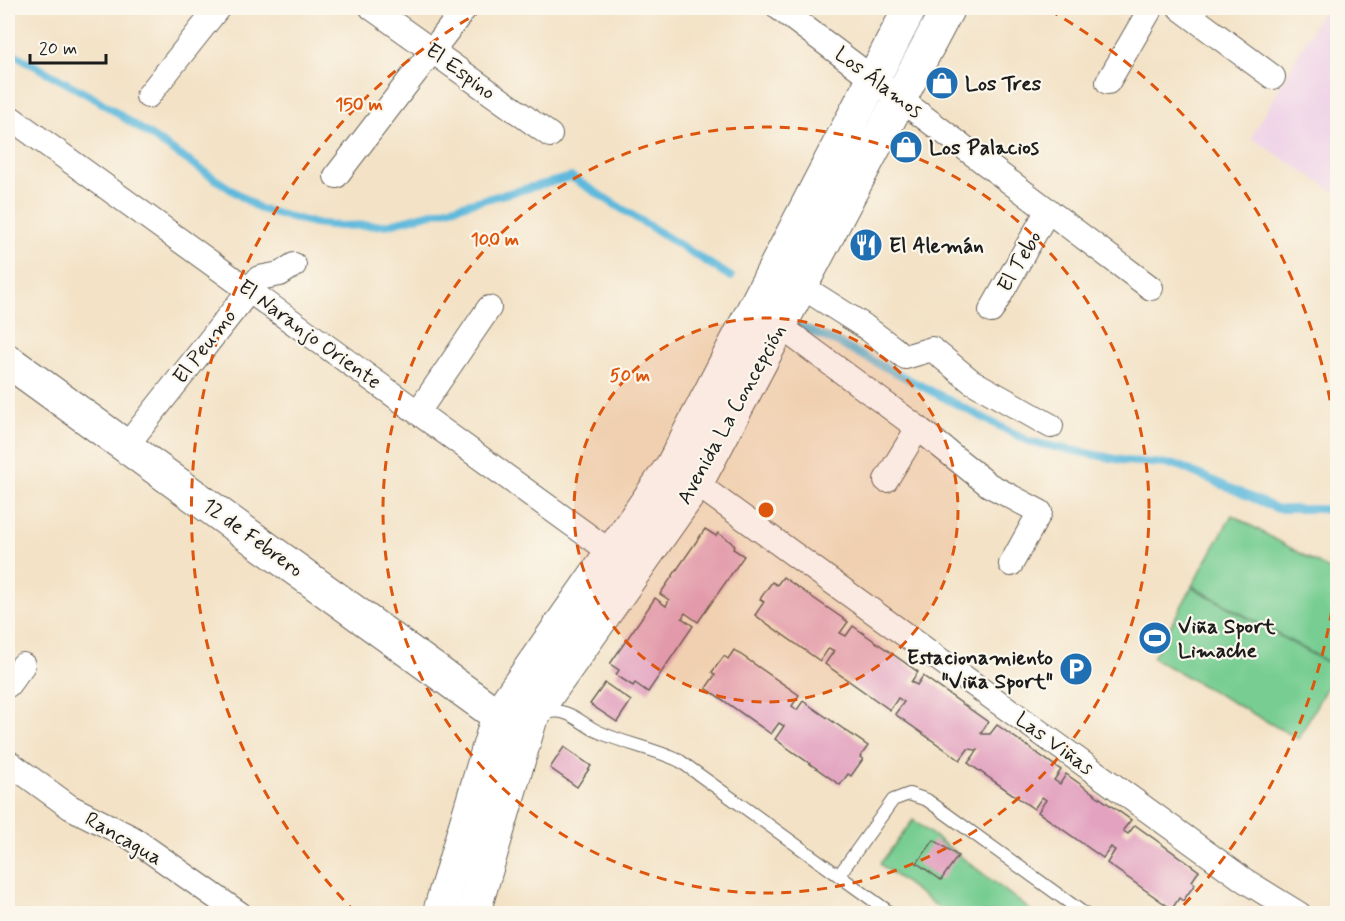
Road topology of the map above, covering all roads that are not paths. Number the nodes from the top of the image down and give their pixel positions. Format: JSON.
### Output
{"nodes":[{"id":1,"x":218,"y":8,"type":"edge"},
{"id":2,"x":372,"y":8,"type":"edge"},
{"id":3,"x":465,"y":8,"type":"edge"},
{"id":4,"x":779,"y":8,"type":"edge"},
{"id":5,"x":910,"y":8,"type":"edge"},
{"id":6,"x":948,"y":8,"type":"edge"},
{"id":7,"x":1151,"y":8,"type":"edge"},
{"id":8,"x":1180,"y":8,"type":"edge"},
{"id":9,"x":431,"y":50,"type":"junction"},
{"id":10,"x":1273,"y":76,"type":"dead end"},
{"id":11,"x":873,"y":78,"type":"junction"},
{"id":12,"x":1108,"y":82,"type":"dead end"},
{"id":13,"x":148,"y":96,"type":"dead end"},
{"id":14,"x":901,"y":99,"type":"junction"},
{"id":15,"x":8,"y":116,"type":"edge"},
{"id":16,"x":550,"y":135,"type":"dead end"},
{"id":17,"x":336,"y":176,"type":"dead end"},
{"id":18,"x":1048,"y":210,"type":"junction"},
{"id":19,"x":294,"y":266,"type":"dead end"},
{"id":20,"x":801,"y":286,"type":"junction"},
{"id":21,"x":1151,"y":288,"type":"dead end"},
{"id":22,"x":249,"y":290,"type":"junction"},
{"id":23,"x":489,"y":308,"type":"dead end"},
{"id":24,"x":991,"y":311,"type":"dead end"},
{"id":25,"x":780,"y":326,"type":"junction"},
{"id":26,"x":8,"y":361,"type":"edge"},
{"id":27,"x":418,"y":412,"type":"junction"},
{"id":28,"x":1051,"y":426,"type":"dead end"},
{"id":29,"x":918,"y":428,"type":"junction"},
{"id":30,"x":127,"y":445,"type":"junction"},
{"id":31,"x":684,"y":475,"type":"junction"},
{"id":32,"x":886,"y":480,"type":"dead end"},
{"id":33,"x":624,"y":561,"type":"junction"},
{"id":34,"x":1011,"y":564,"type":"dead end"},
{"id":35,"x":23,"y":665,"type":"dead end"},
{"id":36,"x":558,"y":680,"type":"junction"},
{"id":37,"x":8,"y":685,"type":"edge"},
{"id":38,"x":568,"y":713,"type":"junction"},
{"id":39,"x":499,"y":714,"type":"junction"},
{"id":40,"x":531,"y":718,"type":"junction"},
{"id":41,"x":8,"y":762,"type":"edge"},
{"id":42,"x":839,"y":875,"type":"junction"},
{"id":43,"x":240,"y":914,"type":"edge"},
{"id":44,"x":439,"y":914,"type":"edge"},
{"id":45,"x":473,"y":914,"type":"edge"},
{"id":46,"x":892,"y":914,"type":"edge"},
{"id":47,"x":1085,"y":914,"type":"edge"},
{"id":48,"x":1299,"y":914,"type":"edge"}],
"edges":[{"from":1,"to":13,"type":"street"},
{"from":2,"to":9,"type":"street","name":"El Espino"},
{"from":3,"to":9,"type":"street"},
{"from":4,"to":11,"type":"street","name":"Los Álamos"},
{"from":5,"to":11,"type":"street","name":"Avenida La Concepción"},
{"from":6,"to":14,"type":"street","name":"Avenida La Concepción"},
{"from":7,"to":12,"type":"street"},
{"from":8,"to":10,"type":"street"},
{"from":9,"to":16,"type":"street","name":"El Espino"},
{"from":9,"to":17,"type":"street"},
{"from":11,"to":14,"type":"street","name":"Los Álamos"},
{"from":11,"to":31,"type":"street","name":"Avenida La Concepción"},
{"from":14,"to":18,"type":"street","name":"Los Álamos"},
{"from":14,"to":20,"type":"street","name":"Avenida La Concepción"},
{"from":15,"to":22,"type":"street","name":"El Naranjo Oriente"},
{"from":18,"to":21,"type":"street","name":"Los Álamos"},
{"from":18,"to":24,"type":"street","name":"El Tebo"},
{"from":19,"to":22,"type":"street","name":"El Peumo"},
{"from":20,"to":25,"type":"street","name":"Avenida La Concepción"},
{"from":20,"to":28,"type":"street"},
{"from":22,"to":27,"type":"street","name":"El Naranjo Oriente"},
{"from":22,"to":30,"type":"street","name":"El Peumo"},
{"from":23,"to":27,"type":"street"},
{"from":25,"to":29,"type":"street"},
{"from":25,"to":31,"type":"street","name":"Avenida La Concepción"},
{"from":26,"to":30,"type":"street","name":"12 de Febrero"},
{"from":27,"to":33,"type":"street","name":"El Naranjo Oriente"},
{"from":29,"to":32,"type":"street"},
{"from":29,"to":34,"type":"street"},
{"from":30,"to":39,"type":"street","name":"12 de Febrero"},
{"from":31,"to":33,"type":"street","name":"Avenida La Concepción"},
{"from":31,"to":48,"type":"street","name":"Las Viñas"},
{"from":33,"to":36,"type":"street","name":"Avenida La Concepción"},
{"from":33,"to":39,"type":"street","name":"Avenida La Concepción"},
{"from":35,"to":37,"type":"street"},
{"from":36,"to":38,"type":"lane"},
{"from":36,"to":40,"type":"street","name":"Avenida La Concepción"},
{"from":38,"to":40,"type":"lane"},
{"from":38,"to":42,"type":"lane"},
{"from":39,"to":40,"type":"street"},
{"from":39,"to":44,"type":"street","name":"Avenida La Concepción"},
{"from":40,"to":45,"type":"street","name":"Avenida La Concepción"},
{"from":41,"to":43,"type":"street","name":"Rancagua"},
{"from":42,"to":46,"type":"lane"},
{"from":42,"to":47,"type":"lane"}]}
